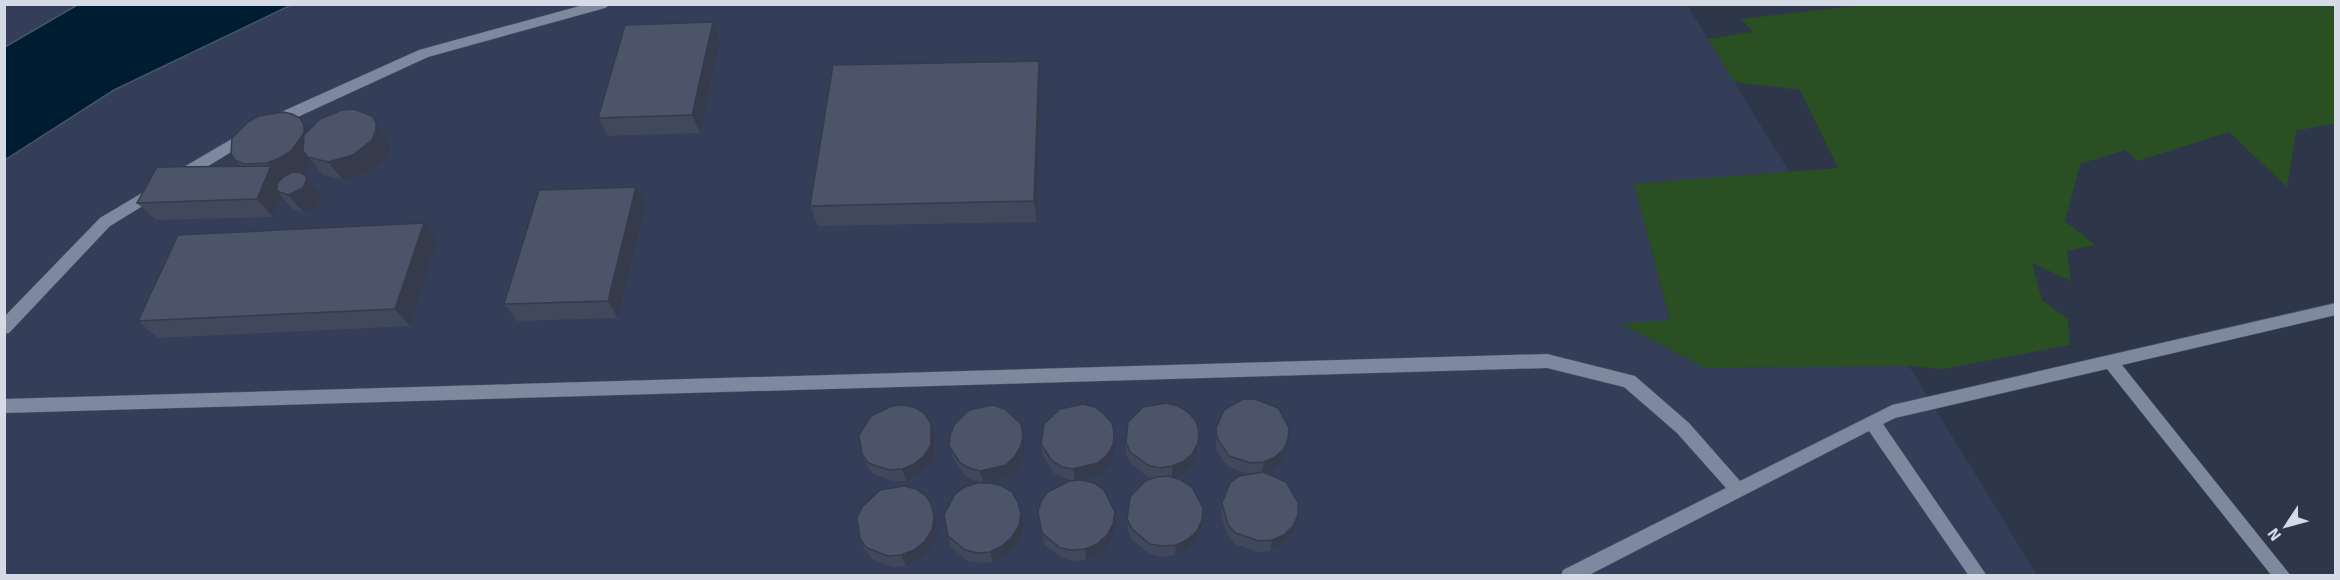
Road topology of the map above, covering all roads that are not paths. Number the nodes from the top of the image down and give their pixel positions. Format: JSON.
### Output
{"nodes":[{"id":1,"x":605,"y":4,"type":"edge"},
{"id":2,"x":2336,"y":309,"type":"edge"},
{"id":3,"x":4,"y":328,"type":"edge"},
{"id":4,"x":2109,"y":360,"type":"junction"},
{"id":5,"x":4,"y":406,"type":"edge"},
{"id":6,"x":1872,"y":422,"type":"junction"},
{"id":7,"x":1737,"y":489,"type":"junction"},
{"id":8,"x":1569,"y":576,"type":"edge"},
{"id":9,"x":1979,"y":576,"type":"edge"},
{"id":10,"x":2283,"y":576,"type":"edge"}],
"edges":[{"from":1,"to":3,"type":"lane"},
{"from":2,"to":4,"type":"lane"},
{"from":4,"to":6,"type":"lane"},
{"from":4,"to":10,"type":"lane"},
{"from":5,"to":7,"type":"lane"},
{"from":6,"to":7,"type":"lane"},
{"from":6,"to":9,"type":"lane"},
{"from":7,"to":8,"type":"lane"}]}
